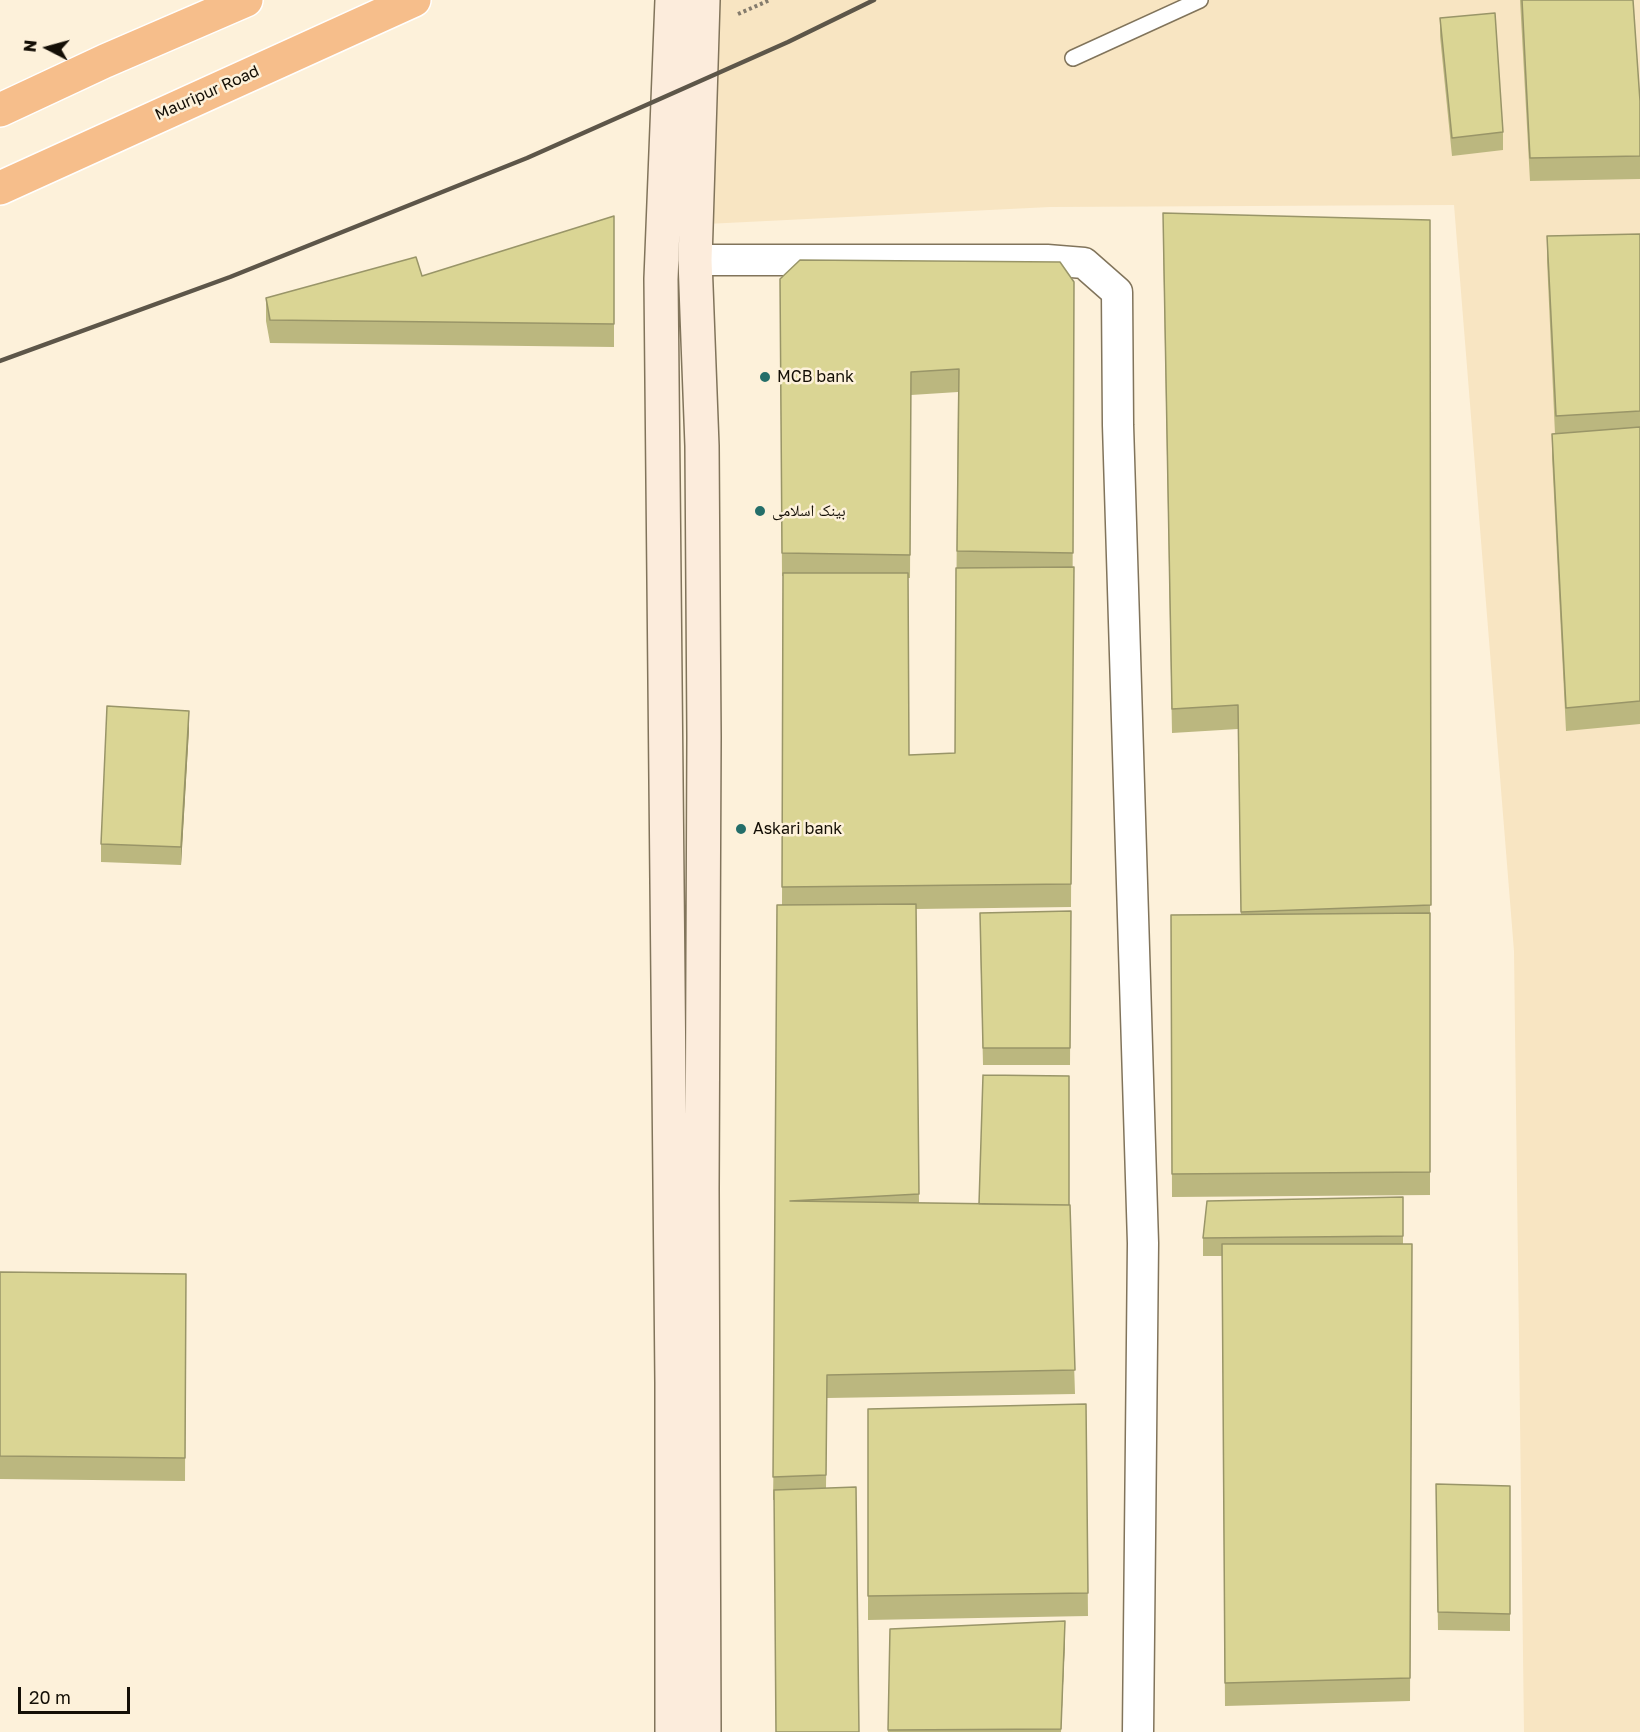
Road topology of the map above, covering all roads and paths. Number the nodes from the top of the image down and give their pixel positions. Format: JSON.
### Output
{"nodes":[{"id":1,"x":246,"y":0,"type":"edge"},
{"id":2,"x":414,"y":0,"type":"edge"},
{"id":3,"x":672,"y":0,"type":"edge"},
{"id":4,"x":703,"y":0,"type":"edge"},
{"id":5,"x":1200,"y":0,"type":"edge"},
{"id":6,"x":1073,"y":58,"type":"dead end"},
{"id":7,"x":0,"y":110,"type":"edge"},
{"id":8,"x":0,"y":188,"type":"edge"},
{"id":9,"x":695,"y":260,"type":"junction"},
{"id":10,"x":672,"y":1732,"type":"edge"},
{"id":11,"x":705,"y":1732,"type":"edge"},
{"id":12,"x":1138,"y":1732,"type":"edge"}],
"edges":[{"from":1,"to":7,"type":"highway"},
{"from":2,"to":8,"type":"highway","name":"Mauripur Road"},
{"from":3,"to":10,"type":"street"},
{"from":4,"to":9,"type":"street"},
{"from":5,"to":6,"type":"lane"},
{"from":9,"to":11,"type":"street"},
{"from":9,"to":12,"type":"street"}]}
